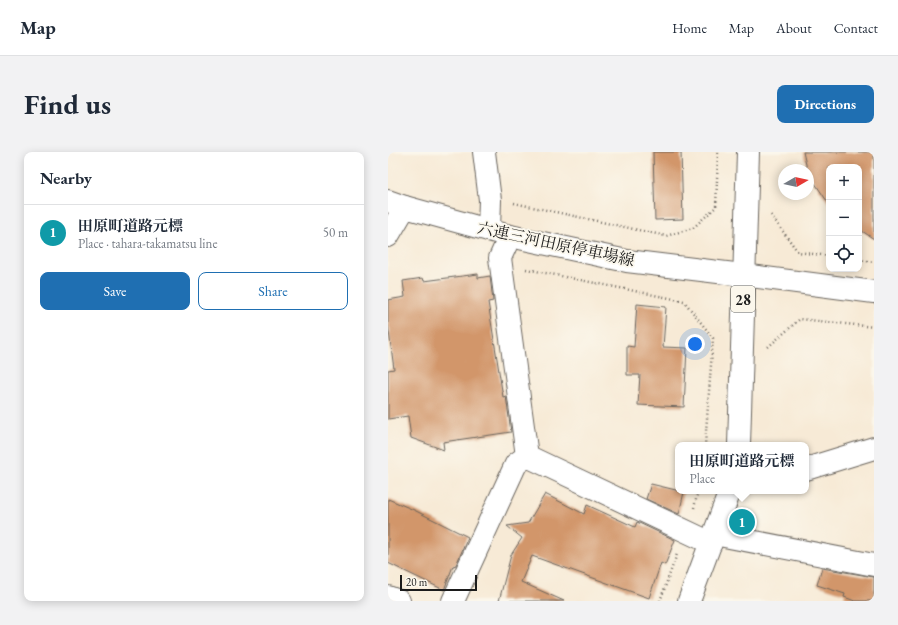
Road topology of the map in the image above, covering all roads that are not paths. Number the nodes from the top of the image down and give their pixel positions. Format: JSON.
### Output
{"nodes":[{"id":1,"x":484,"y":152,"type":"edge"},
{"id":2,"x":748,"y":152,"type":"edge"},
{"id":3,"x":397,"y":204,"type":"edge"},
{"id":4,"x":489,"y":230,"type":"junction"},
{"id":5,"x":388,"y":236,"type":"edge"},
{"id":6,"x":510,"y":236,"type":"junction"},
{"id":7,"x":744,"y":275,"type":"junction"},
{"id":8,"x":874,"y":292,"type":"edge"},
{"id":9,"x":739,"y":442,"type":"edge"},
{"id":10,"x":874,"y":448,"type":"edge"},
{"id":11,"x":528,"y":456,"type":"junction"},
{"id":12,"x":809,"y":468,"type":"edge"},
{"id":13,"x":729,"y":494,"type":"edge"},
{"id":14,"x":713,"y":539,"type":"junction"},
{"id":15,"x":874,"y":565,"type":"edge"},
{"id":16,"x":388,"y":597,"type":"edge"},
{"id":17,"x":399,"y":601,"type":"edge"},
{"id":18,"x":453,"y":601,"type":"edge"},
{"id":19,"x":689,"y":601,"type":"edge"}],
"edges":[{"from":1,"to":4,"type":"street"},
{"from":2,"to":7,"type":"street","number":"28"},
{"from":3,"to":4,"type":"street","name":"六連三河田原停車場線"},
{"from":3,"to":5,"type":"street","name":"六連三河田原停車場線"},
{"from":4,"to":6,"type":"street","name":"六連三河田原停車場線"},
{"from":6,"to":7,"type":"street","name":"六連三河田原停車場線"},
{"from":6,"to":11,"type":"street"},
{"from":7,"to":8,"type":"street","name":"六連三河田原停車場線"},
{"from":7,"to":9,"type":"street","number":"28"},
{"from":10,"to":12,"type":"street"},
{"from":11,"to":14,"type":"street"},
{"from":11,"to":18,"type":"street"},
{"from":13,"to":14,"type":"street"},
{"from":14,"to":15,"type":"street"},
{"from":14,"to":19,"type":"street"},
{"from":16,"to":17,"type":"street"}]}
